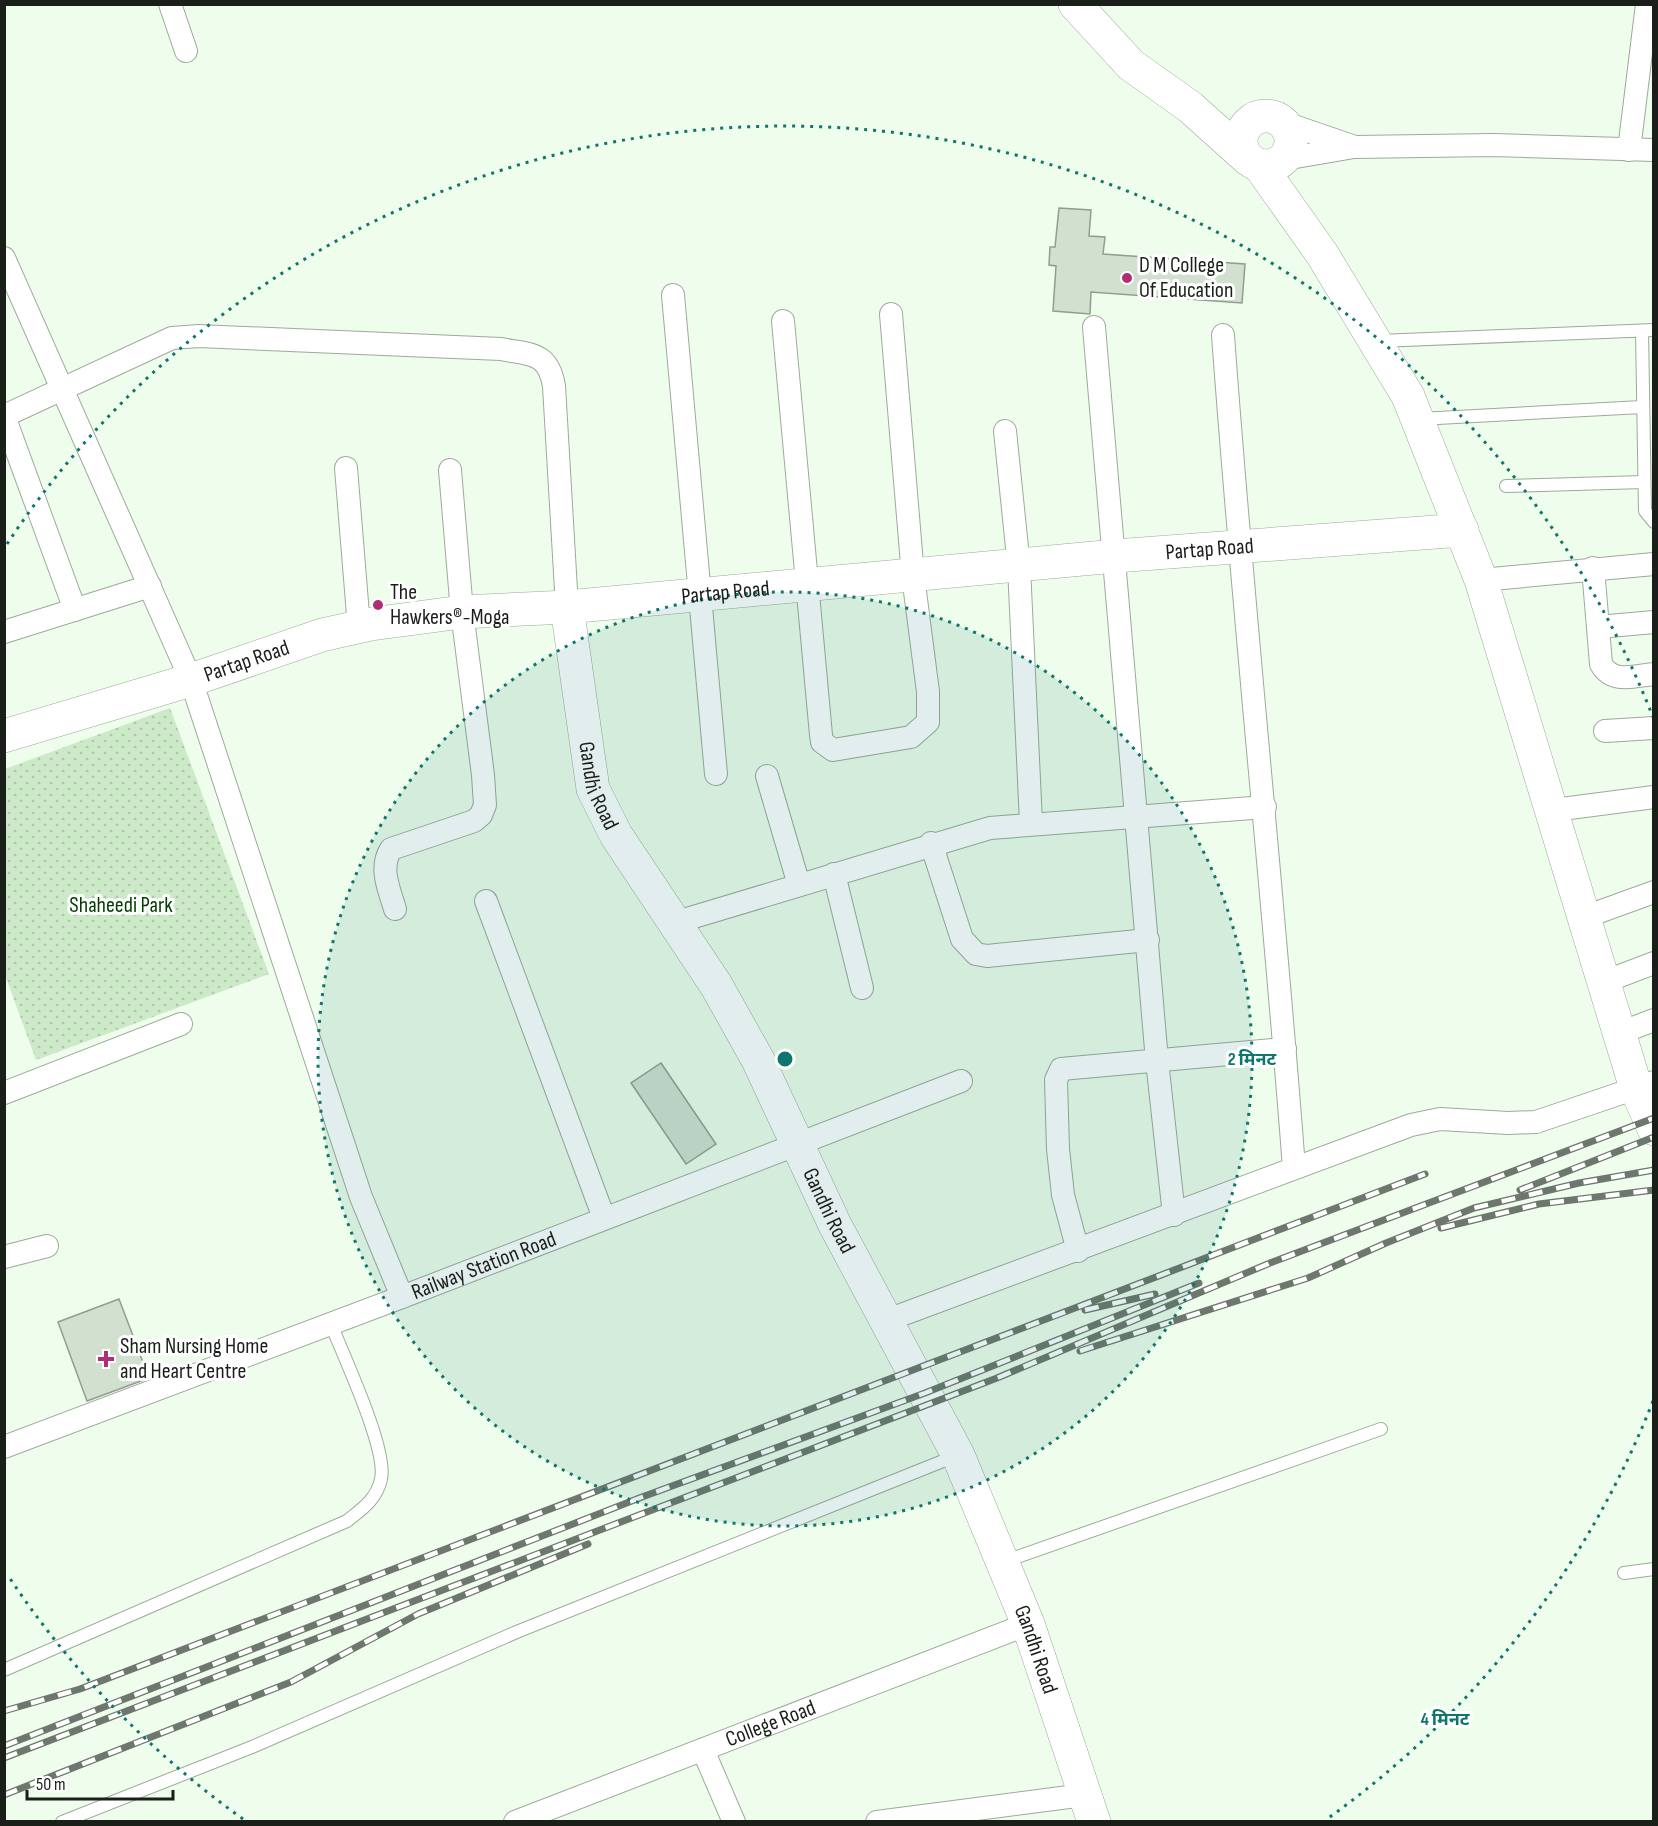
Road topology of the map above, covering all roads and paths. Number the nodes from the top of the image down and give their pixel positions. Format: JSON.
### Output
{"nodes":[{"id":1,"x":170,"y":4,"type":"edge"},
{"id":2,"x":1075,"y":4,"type":"edge"},
{"id":3,"x":1647,"y":4,"type":"edge"},
{"id":4,"x":186,"y":51,"type":"dead end"},
{"id":5,"x":1190,"y":107,"type":"junction"},
{"id":6,"x":1272,"y":120,"type":"junction"},
{"id":7,"x":1354,"y":147,"type":"junction"},
{"id":8,"x":1629,"y":150,"type":"junction"},
{"id":9,"x":1653,"y":150,"type":"edge"},
{"id":10,"x":1263,"y":161,"type":"junction"},
{"id":11,"x":4,"y":258,"type":"edge"},
{"id":12,"x":673,"y":295,"type":"dead end"},
{"id":13,"x":891,"y":314,"type":"dead end"},
{"id":14,"x":783,"y":321,"type":"dead end"},
{"id":15,"x":1094,"y":327,"type":"dead end"},
{"id":16,"x":1648,"y":330,"type":"edge"},
{"id":17,"x":1223,"y":336,"type":"dead end"},
{"id":18,"x":1376,"y":342,"type":"junction"},
{"id":19,"x":63,"y":389,"type":"junction"},
{"id":20,"x":1642,"y":407,"type":"junction"},
{"id":21,"x":1418,"y":419,"type":"junction"},
{"id":22,"x":1005,"y":431,"type":"dead end"},
{"id":23,"x":346,"y":468,"type":"dead end"},
{"id":24,"x":450,"y":470,"type":"dead end"},
{"id":25,"x":1644,"y":482,"type":"junction"},
{"id":26,"x":1506,"y":486,"type":"dead end"},
{"id":27,"x":1653,"y":522,"type":"edge"},
{"id":28,"x":1462,"y":531,"type":"junction"},
{"id":29,"x":1239,"y":548,"type":"junction"},
{"id":30,"x":1115,"y":556,"type":"junction"},
{"id":31,"x":1653,"y":564,"type":"edge"},
{"id":32,"x":1019,"y":567,"type":"junction"},
{"id":33,"x":1593,"y":568,"type":"junction"},
{"id":34,"x":914,"y":576,"type":"junction"},
{"id":35,"x":1482,"y":580,"type":"junction"},
{"id":36,"x":150,"y":586,"type":"junction"},
{"id":37,"x":805,"y":586,"type":"junction"},
{"id":38,"x":701,"y":595,"type":"junction"},
{"id":39,"x":567,"y":607,"type":"junction"},
{"id":40,"x":75,"y":609,"type":"junction"},
{"id":41,"x":462,"y":612,"type":"junction"},
{"id":42,"x":1653,"y":622,"type":"edge"},
{"id":43,"x":359,"y":627,"type":"junction"},
{"id":44,"x":1598,"y":627,"type":"junction"},
{"id":45,"x":4,"y":632,"type":"edge"},
{"id":46,"x":1653,"y":674,"type":"edge"},
{"id":47,"x":191,"y":680,"type":"junction"},
{"id":48,"x":7,"y":728,"type":"edge"},
{"id":49,"x":1653,"y":728,"type":"edge"},
{"id":50,"x":1605,"y":731,"type":"dead end"},
{"id":51,"x":716,"y":774,"type":"dead end"},
{"id":52,"x":767,"y":776,"type":"dead end"},
{"id":53,"x":1653,"y":797,"type":"edge"},
{"id":54,"x":1265,"y":807,"type":"junction"},
{"id":55,"x":1554,"y":810,"type":"junction"},
{"id":56,"x":1138,"y":818,"type":"junction"},
{"id":57,"x":1031,"y":823,"type":"junction"},
{"id":58,"x":932,"y":843,"type":"junction"},
{"id":59,"x":834,"y":874,"type":"junction"},
{"id":60,"x":799,"y":885,"type":"junction"},
{"id":61,"x":1653,"y":892,"type":"edge"},
{"id":62,"x":486,"y":901,"type":"dead end"},
{"id":63,"x":395,"y":909,"type":"dead end"},
{"id":64,"x":1585,"y":917,"type":"junction"},
{"id":65,"x":676,"y":922,"type":"junction"},
{"id":66,"x":1148,"y":940,"type":"junction"},
{"id":67,"x":1651,"y":972,"type":"edge"},
{"id":68,"x":1604,"y":982,"type":"junction"},
{"id":69,"x":862,"y":988,"type":"dead end"},
{"id":70,"x":1653,"y":1020,"type":"edge"},
{"id":71,"x":181,"y":1024,"type":"dead end"},
{"id":72,"x":1620,"y":1033,"type":"junction"},
{"id":73,"x":1285,"y":1049,"type":"junction"},
{"id":74,"x":1157,"y":1061,"type":"junction"},
{"id":75,"x":960,"y":1081,"type":"dead end"},
{"id":76,"x":1645,"y":1085,"type":"edge"},
{"id":77,"x":4,"y":1093,"type":"edge"},
{"id":78,"x":1653,"y":1129,"type":"edge"},
{"id":79,"x":796,"y":1145,"type":"junction"},
{"id":80,"x":1294,"y":1168,"type":"junction"},
{"id":81,"x":1174,"y":1215,"type":"junction"},
{"id":82,"x":604,"y":1218,"type":"junction"},
{"id":83,"x":47,"y":1246,"type":"dead end"},
{"id":84,"x":1078,"y":1251,"type":"junction"},
{"id":85,"x":4,"y":1257,"type":"edge"},
{"id":86,"x":402,"y":1297,"type":"junction"},
{"id":87,"x":885,"y":1321,"type":"junction"},
{"id":88,"x":331,"y":1324,"type":"junction"},
{"id":89,"x":1381,"y":1429,"type":"dead end"},
{"id":90,"x":4,"y":1447,"type":"edge"},
{"id":91,"x":958,"y":1455,"type":"junction"},
{"id":92,"x":1002,"y":1562,"type":"junction"},
{"id":93,"x":1653,"y":1569,"type":"edge"},
{"id":94,"x":1624,"y":1573,"type":"dead end"},
{"id":95,"x":1028,"y":1624,"type":"junction"},
{"id":96,"x":4,"y":1670,"type":"edge"},
{"id":97,"x":703,"y":1750,"type":"junction"},
{"id":98,"x":1089,"y":1808,"type":"edge"},
{"id":99,"x":62,"y":1821,"type":"edge"},
{"id":100,"x":515,"y":1821,"type":"edge"},
{"id":101,"x":734,"y":1821,"type":"edge"},
{"id":102,"x":877,"y":1821,"type":"edge"}],
"edges":[{"from":1,"to":4,"type":"street"},
{"from":2,"to":5,"type":"street"},
{"from":3,"to":8,"type":"street"},
{"from":5,"to":6,"type":"street"},
{"from":5,"to":10,"type":"street"},
{"from":6,"to":7,"type":"street"},
{"from":6,"to":10,"type":"street"},
{"from":6,"to":10,"type":"street"},
{"from":7,"to":8,"type":"street"},
{"from":7,"to":10,"type":"street"},
{"from":8,"to":9,"type":"street"},
{"from":10,"to":18,"type":"street"},
{"from":11,"to":19,"type":"street"},
{"from":12,"to":38,"type":"street"},
{"from":13,"to":34,"type":"street"},
{"from":14,"to":37,"type":"street"},
{"from":15,"to":30,"type":"street"},
{"from":16,"to":18,"type":"lane"},
{"from":16,"to":20,"type":"lane"},
{"from":17,"to":29,"type":"street"},
{"from":18,"to":21,"type":"street"},
{"from":19,"to":36,"type":"street"},
{"from":19,"to":39,"type":"street"},
{"from":19,"to":40,"type":"street"},
{"from":20,"to":21,"type":"lane"},
{"from":20,"to":25,"type":"lane"},
{"from":21,"to":28,"type":"street"},
{"from":22,"to":32,"type":"street"},
{"from":23,"to":43,"type":"street"},
{"from":24,"to":41,"type":"street"},
{"from":25,"to":26,"type":"lane"},
{"from":25,"to":27,"type":"lane"},
{"from":28,"to":29,"type":"street","name":"Partap Road"},
{"from":28,"to":35,"type":"street"},
{"from":29,"to":30,"type":"street","name":"Partap Road"},
{"from":29,"to":54,"type":"street"},
{"from":30,"to":32,"type":"street","name":"Partap Road"},
{"from":30,"to":56,"type":"street"},
{"from":31,"to":33,"type":"street"},
{"from":32,"to":34,"type":"street","name":"Partap Road"},
{"from":32,"to":57,"type":"street"},
{"from":33,"to":35,"type":"street"},
{"from":33,"to":44,"type":"street"},
{"from":34,"to":37,"type":"street","name":"Partap Road"},
{"from":34,"to":37,"type":"street"},
{"from":35,"to":55,"type":"street"},
{"from":36,"to":40,"type":"street"},
{"from":36,"to":47,"type":"street"},
{"from":37,"to":38,"type":"street","name":"Partap Road"},
{"from":38,"to":39,"type":"street","name":"Partap Road"},
{"from":38,"to":51,"type":"street"},
{"from":39,"to":41,"type":"street","name":"Partap Road"},
{"from":39,"to":65,"type":"street","name":"Gandhi Road"},
{"from":40,"to":45,"type":"street"},
{"from":41,"to":43,"type":"street","name":"Partap Road"},
{"from":41,"to":63,"type":"street"},
{"from":42,"to":44,"type":"street"},
{"from":43,"to":47,"type":"street","name":"Partap Road"},
{"from":44,"to":46,"type":"street"},
{"from":47,"to":48,"type":"street","name":"Partap Road"},
{"from":47,"to":86,"type":"street"},
{"from":49,"to":50,"type":"street"},
{"from":52,"to":60,"type":"street"},
{"from":53,"to":55,"type":"street"},
{"from":54,"to":56,"type":"street"},
{"from":54,"to":73,"type":"street"},
{"from":55,"to":64,"type":"street"},
{"from":56,"to":57,"type":"street"},
{"from":56,"to":66,"type":"street"},
{"from":57,"to":58,"type":"street"},
{"from":58,"to":59,"type":"street"},
{"from":58,"to":66,"type":"street"},
{"from":59,"to":60,"type":"street"},
{"from":59,"to":69,"type":"street"},
{"from":60,"to":65,"type":"street"},
{"from":61,"to":64,"type":"street"},
{"from":62,"to":82,"type":"street"},
{"from":64,"to":68,"type":"street"},
{"from":65,"to":79,"type":"street","name":"Gandhi Road"},
{"from":66,"to":74,"type":"street"},
{"from":67,"to":68,"type":"street"},
{"from":68,"to":72,"type":"street"},
{"from":70,"to":72,"type":"street"},
{"from":71,"to":77,"type":"street"},
{"from":72,"to":76,"type":"street"},
{"from":73,"to":74,"type":"street"},
{"from":73,"to":80,"type":"street"},
{"from":74,"to":81,"type":"street"},
{"from":74,"to":84,"type":"street"},
{"from":75,"to":79,"type":"street","name":"Railway Station Road"},
{"from":76,"to":78,"type":"street"},
{"from":76,"to":80,"type":"street"},
{"from":79,"to":82,"type":"street","name":"Railway Station Road"},
{"from":79,"to":87,"type":"street","name":"Gandhi Road"},
{"from":80,"to":81,"type":"street"},
{"from":81,"to":84,"type":"street"},
{"from":82,"to":86,"type":"street","name":"Railway Station Road"},
{"from":83,"to":85,"type":"street"},
{"from":84,"to":87,"type":"street"},
{"from":86,"to":88,"type":"street","name":"Railway Station Road"},
{"from":87,"to":91,"type":"street","name":"Gandhi Road"},
{"from":88,"to":90,"type":"street","name":"Railway Station Road"},
{"from":88,"to":96,"type":"lane"},
{"from":89,"to":92,"type":"lane"},
{"from":91,"to":92,"type":"street","name":"Gandhi Road"},
{"from":91,"to":99,"type":"lane"},
{"from":92,"to":95,"type":"street","name":"Gandhi Road"},
{"from":93,"to":94,"type":"lane"},
{"from":95,"to":97,"type":"street","name":"College Road"},
{"from":95,"to":98,"type":"street","name":"Gandhi Road"},
{"from":97,"to":100,"type":"street","name":"College Road"},
{"from":97,"to":101,"type":"street"},
{"from":98,"to":102,"type":"street"}]}
